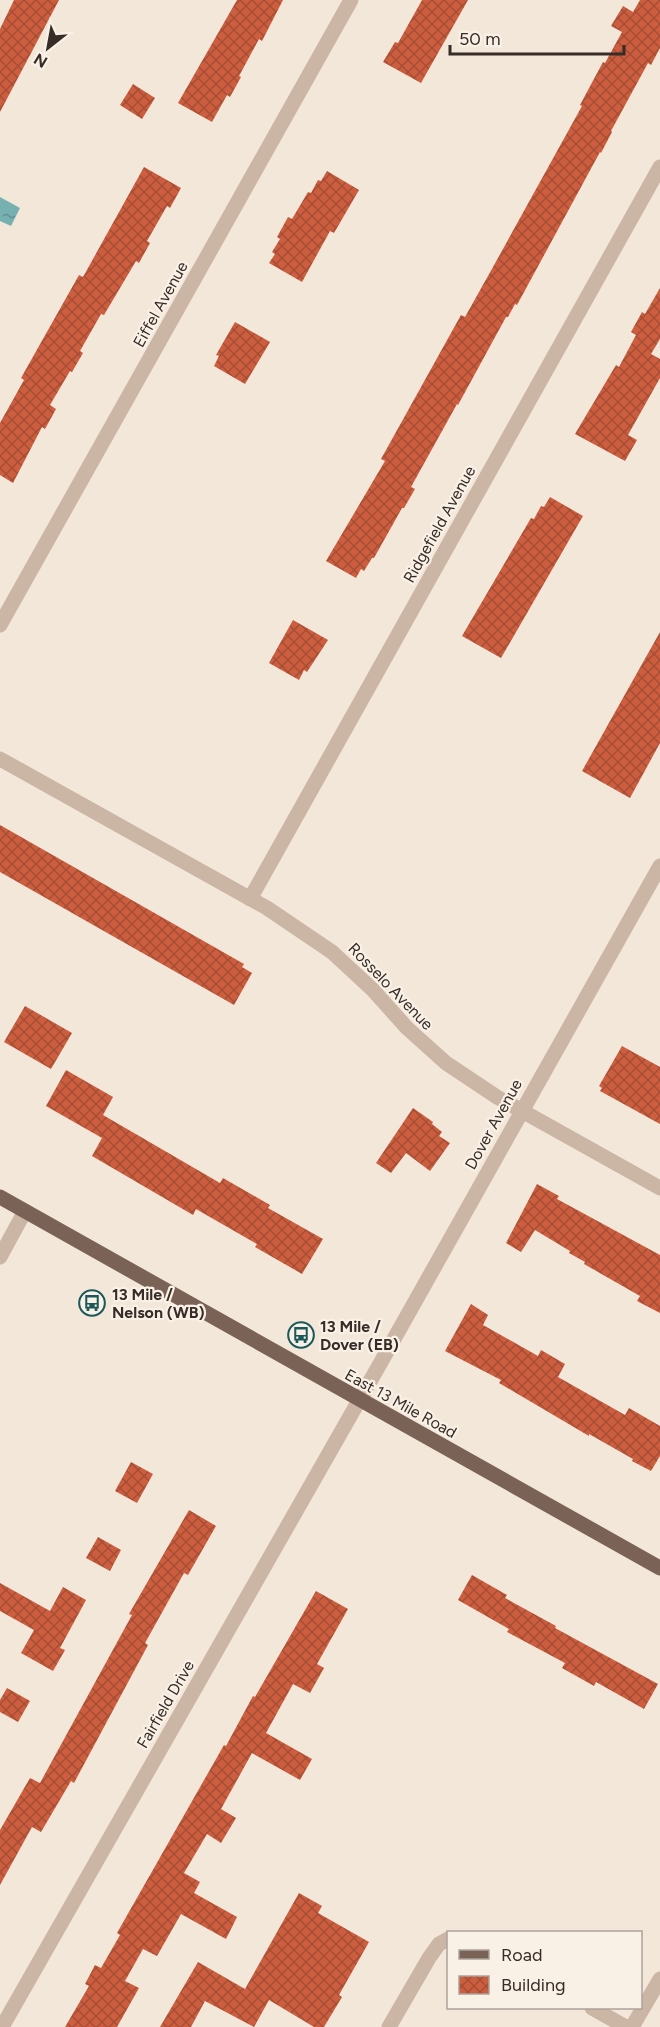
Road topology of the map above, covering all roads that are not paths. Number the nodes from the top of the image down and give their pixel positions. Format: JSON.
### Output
{"nodes":[{"id":1,"x":351,"y":0,"type":"edge"},
{"id":2,"x":660,"y":166,"type":"edge"},
{"id":3,"x":0,"y":625,"type":"edge"},
{"id":4,"x":0,"y":759,"type":"edge"},
{"id":5,"x":660,"y":866,"type":"edge"},
{"id":6,"x":250,"y":899,"type":"junction"},
{"id":7,"x":521,"y":1111,"type":"junction"},
{"id":8,"x":660,"y":1188,"type":"edge"},
{"id":9,"x":0,"y":1197,"type":"edge"},
{"id":10,"x":25,"y":1211,"type":"junction"},
{"id":11,"x":0,"y":1257,"type":"edge"},
{"id":12,"x":359,"y":1400,"type":"junction"},
{"id":13,"x":660,"y":1569,"type":"edge"},
{"id":14,"x":447,"y":1940,"type":"edge"},
{"id":15,"x":660,"y":1979,"type":"edge"},
{"id":16,"x":595,"y":2009,"type":"edge"},
{"id":17,"x":2,"y":2027,"type":"edge"},
{"id":18,"x":389,"y":2027,"type":"edge"},
{"id":19,"x":626,"y":2027,"type":"edge"},
{"id":20,"x":632,"y":2027,"type":"edge"}],
"edges":[{"from":1,"to":3,"type":"street","name":"Eiffel Avenue"},
{"from":2,"to":6,"type":"street","name":"Ridgefield Avenue"},
{"from":4,"to":6,"type":"street","name":"Rosselo Avenue"},
{"from":5,"to":7,"type":"street","name":"Dover Avenue"},
{"from":6,"to":7,"type":"street","name":"Rosselo Avenue"},
{"from":7,"to":8,"type":"street","name":"Rosselo Avenue"},
{"from":7,"to":12,"type":"street","name":"Dover Avenue"},
{"from":9,"to":10,"type":"main road","name":"East 13 Mile Road"},
{"from":10,"to":11,"type":"street"},
{"from":10,"to":12,"type":"main road","name":"East 13 Mile Road"},
{"from":12,"to":13,"type":"main road","name":"East 13 Mile Road"},
{"from":12,"to":17,"type":"street","name":"Fairfield Drive"},
{"from":14,"to":18,"type":"street"},
{"from":15,"to":20,"type":"street"},
{"from":16,"to":19,"type":"street"}]}
